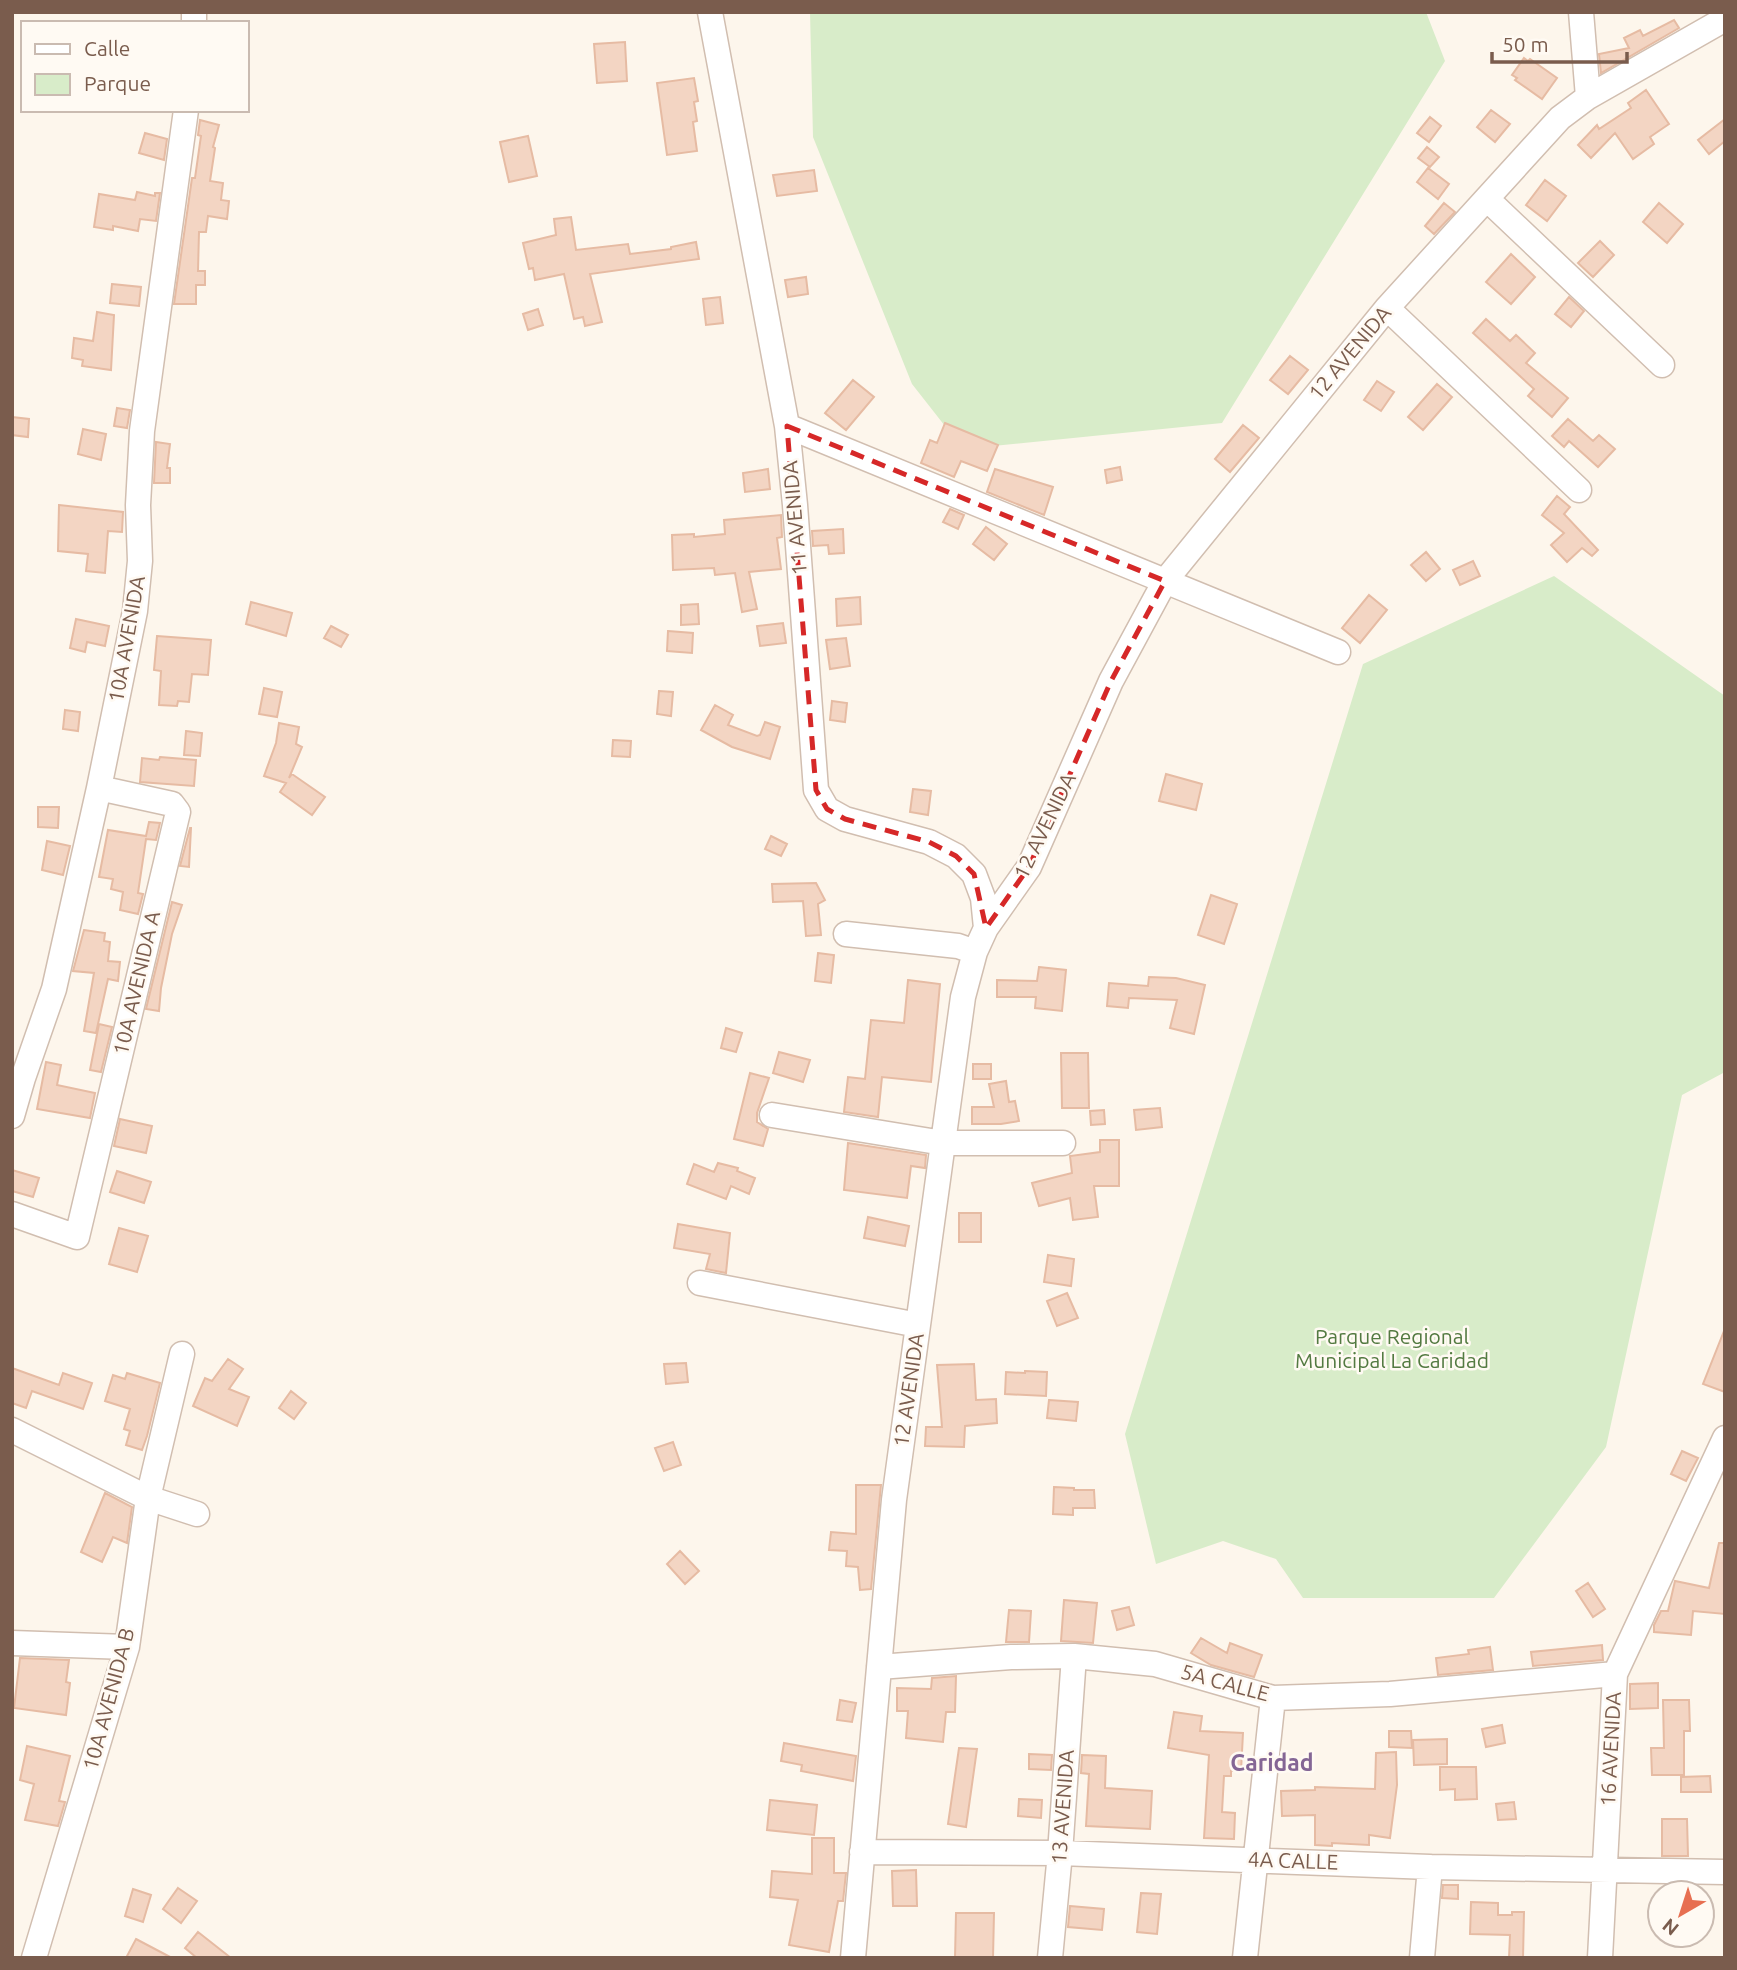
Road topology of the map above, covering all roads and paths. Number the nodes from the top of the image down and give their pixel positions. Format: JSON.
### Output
{"nodes":[{"id":1,"x":710,"y":12,"type":"edge"},
{"id":2,"x":1581,"y":12,"type":"edge"},
{"id":3,"x":1725,"y":19,"type":"edge"},
{"id":4,"x":1588,"y":97,"type":"junction"},
{"id":5,"x":186,"y":112,"type":"edge"},
{"id":6,"x":1487,"y":199,"type":"junction"},
{"id":7,"x":1387,"y":308,"type":"junction"},
{"id":8,"x":1662,"y":365,"type":"dead end"},
{"id":9,"x":787,"y":426,"type":"junction"},
{"id":10,"x":1579,"y":490,"type":"dead end"},
{"id":11,"x":1165,"y":581,"type":"junction"},
{"id":12,"x":1338,"y":652,"type":"dead end"},
{"id":13,"x":99,"y":788,"type":"junction"},
{"id":14,"x":986,"y":928,"type":"junction"},
{"id":15,"x":846,"y":934,"type":"dead end"},
{"id":16,"x":975,"y":952,"type":"junction"},
{"id":17,"x":772,"y":1115,"type":"dead end"},
{"id":18,"x":12,"y":1116,"type":"edge"},
{"id":19,"x":943,"y":1143,"type":"junction"},
{"id":20,"x":1063,"y":1143,"type":"dead end"},
{"id":21,"x":12,"y":1214,"type":"edge"},
{"id":22,"x":700,"y":1283,"type":"dead end"},
{"id":23,"x":918,"y":1325,"type":"junction"},
{"id":24,"x":183,"y":1353,"type":"dead end"},
{"id":25,"x":12,"y":1430,"type":"edge"},
{"id":26,"x":1725,"y":1438,"type":"edge"},
{"id":27,"x":148,"y":1498,"type":"junction"},
{"id":28,"x":197,"y":1514,"type":"dead end"},
{"id":29,"x":12,"y":1643,"type":"edge"},
{"id":30,"x":127,"y":1647,"type":"junction"},
{"id":31,"x":1074,"y":1656,"type":"junction"},
{"id":32,"x":879,"y":1667,"type":"junction"},
{"id":33,"x":1615,"y":1674,"type":"junction"},
{"id":34,"x":1273,"y":1698,"type":"junction"},
{"id":35,"x":862,"y":1852,"type":"junction"},
{"id":36,"x":1060,"y":1853,"type":"junction"},
{"id":37,"x":1256,"y":1860,"type":"junction"},
{"id":38,"x":1430,"y":1867,"type":"junction"},
{"id":39,"x":1606,"y":1870,"type":"junction"},
{"id":40,"x":1725,"y":1872,"type":"edge"},
{"id":41,"x":34,"y":1958,"type":"edge"},
{"id":42,"x":853,"y":1958,"type":"edge"},
{"id":43,"x":1050,"y":1958,"type":"edge"},
{"id":44,"x":1245,"y":1958,"type":"edge"},
{"id":45,"x":1422,"y":1958,"type":"edge"},
{"id":46,"x":1600,"y":1958,"type":"edge"}],
"edges":[{"from":1,"to":9,"type":"street","name":"11 AVENIDA"},
{"from":2,"to":4,"type":"street"},
{"from":3,"to":4,"type":"street","name":"12 AVENIDA"},
{"from":4,"to":6,"type":"street","name":"12 AVENIDA"},
{"from":5,"to":13,"type":"street","name":"10A AVENIDA"},
{"from":6,"to":7,"type":"street","name":"12 AVENIDA"},
{"from":6,"to":8,"type":"street"},
{"from":7,"to":10,"type":"street"},
{"from":7,"to":11,"type":"street","name":"12 AVENIDA"},
{"from":9,"to":11,"type":"street"},
{"from":9,"to":14,"type":"street","name":"11 AVENIDA"},
{"from":11,"to":12,"type":"street"},
{"from":11,"to":14,"type":"street","name":"12 AVENIDA"},
{"from":13,"to":18,"type":"street","name":"10A AVENIDA"},
{"from":13,"to":21,"type":"street","name":"10A AVENIDA A"},
{"from":14,"to":16,"type":"street","name":"12 AVENIDA"},
{"from":15,"to":16,"type":"street"},
{"from":16,"to":19,"type":"street","name":"12 AVENIDA"},
{"from":17,"to":19,"type":"street"},
{"from":19,"to":20,"type":"street"},
{"from":19,"to":23,"type":"street","name":"12 AVENIDA"},
{"from":22,"to":23,"type":"street"},
{"from":23,"to":32,"type":"street","name":"12 AVENIDA"},
{"from":24,"to":27,"type":"street","name":"10A AVENIDA B"},
{"from":25,"to":27,"type":"street"},
{"from":26,"to":33,"type":"street","name":"16 AVENIDA"},
{"from":27,"to":28,"type":"street"},
{"from":27,"to":30,"type":"street","name":"10A AVENIDA B"},
{"from":29,"to":30,"type":"street"},
{"from":30,"to":41,"type":"street","name":"10A AVENIDA B"},
{"from":31,"to":32,"type":"street","name":"5A CALLE"},
{"from":31,"to":34,"type":"street","name":"5A CALLE"},
{"from":31,"to":36,"type":"street","name":"13 AVENIDA"},
{"from":32,"to":35,"type":"street","name":"12 AVENIDA"},
{"from":33,"to":34,"type":"street","name":"5A CALLE"},
{"from":33,"to":39,"type":"street","name":"16 AVENIDA"},
{"from":34,"to":37,"type":"street"},
{"from":35,"to":36,"type":"street","name":"4A CALLE"},
{"from":35,"to":42,"type":"street","name":"12 AVENIDA"},
{"from":36,"to":37,"type":"street","name":"4A CALLE"},
{"from":36,"to":43,"type":"street","name":"13 AVENIDA"},
{"from":37,"to":38,"type":"street","name":"4A CALLE"},
{"from":37,"to":44,"type":"street"},
{"from":38,"to":39,"type":"street","name":"4A CALLE"},
{"from":38,"to":45,"type":"street"},
{"from":39,"to":40,"type":"street","name":"4A CALLE"},
{"from":39,"to":46,"type":"street","name":"16 AVENIDA"}]}
